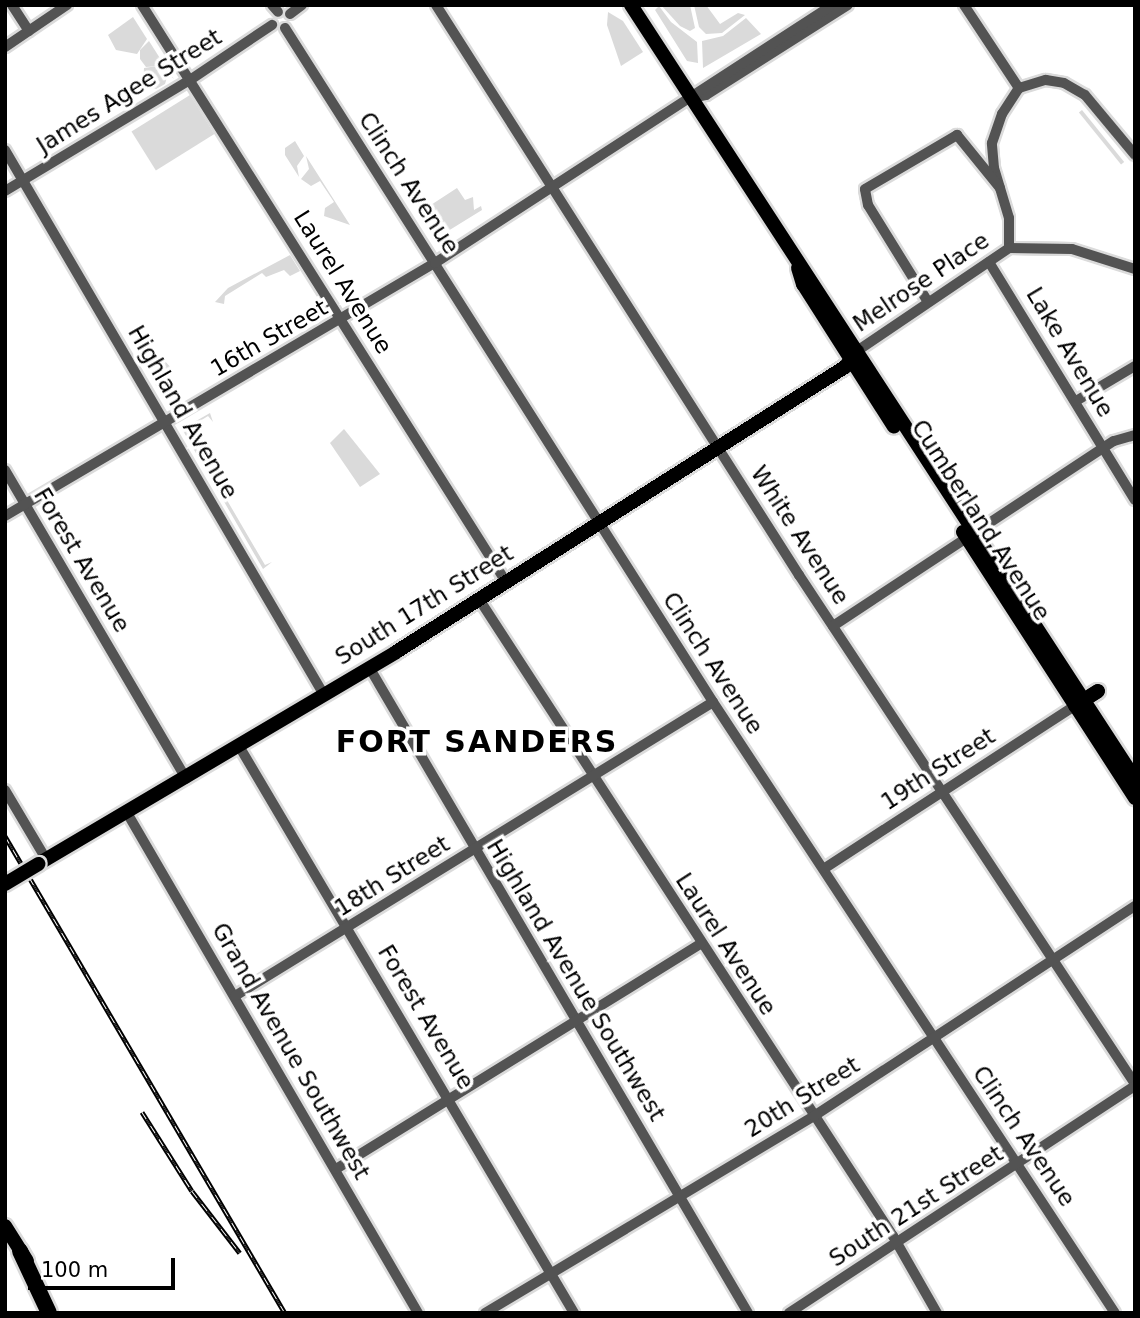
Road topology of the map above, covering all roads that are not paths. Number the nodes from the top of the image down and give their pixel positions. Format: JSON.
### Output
{"nodes":[{"id":1,"x":12,"y":5,"type":"edge"},
{"id":2,"x":67,"y":5,"type":"edge"},
{"id":3,"x":142,"y":5,"type":"edge"},
{"id":4,"x":302,"y":5,"type":"edge"},
{"id":5,"x":436,"y":5,"type":"edge"},
{"id":6,"x":631,"y":5,"type":"edge"},
{"id":7,"x":832,"y":5,"type":"edge"},
{"id":8,"x":848,"y":5,"type":"edge"},
{"id":9,"x":964,"y":5,"type":"edge"},
{"id":10,"x":280,"y":10,"type":"edge"},
{"id":11,"x":272,"y":25,"type":"dead end"},
{"id":12,"x":285,"y":28,"type":"dead end"},
{"id":13,"x":29,"y":30,"type":"junction"},
{"id":14,"x":5,"y":47,"type":"edge"},
{"id":15,"x":190,"y":80,"type":"junction"},
{"id":16,"x":1019,"y":88,"type":"junction"},
{"id":17,"x":691,"y":98,"type":"junction"},
{"id":18,"x":5,"y":150,"type":"edge"},
{"id":19,"x":1135,"y":155,"type":"edge"},
{"id":20,"x":23,"y":180,"type":"junction"},
{"id":21,"x":553,"y":185,"type":"junction"},
{"id":22,"x":1000,"y":188,"type":"junction"},
{"id":23,"x":5,"y":191,"type":"edge"},
{"id":24,"x":1009,"y":248,"type":"junction"},
{"id":25,"x":989,"y":262,"type":"junction"},
{"id":26,"x":435,"y":263,"type":"junction"},
{"id":27,"x":1135,"y":269,"type":"edge"},
{"id":28,"x":928,"y":302,"type":"junction"},
{"id":29,"x":342,"y":320,"type":"junction"},
{"id":30,"x":854,"y":355,"type":"junction"},
{"id":31,"x":1135,"y":366,"type":"edge"},
{"id":32,"x":1076,"y":401,"type":"junction"},
{"id":33,"x":165,"y":423,"type":"junction"},
{"id":34,"x":1135,"y":435,"type":"edge"},
{"id":35,"x":718,"y":446,"type":"junction"},
{"id":36,"x":1101,"y":449,"type":"junction"},
{"id":37,"x":5,"y":470,"type":"edge"},
{"id":38,"x":1135,"y":500,"type":"edge"},
{"id":39,"x":25,"y":505,"type":"junction"},
{"id":40,"x":5,"y":516,"type":"edge"},
{"id":41,"x":599,"y":523,"type":"junction"},
{"id":42,"x":971,"y":536,"type":"junction"},
{"id":43,"x":506,"y":582,"type":"junction"},
{"id":44,"x":479,"y":599,"type":"junction"},
{"id":45,"x":833,"y":626,"type":"junction"},
{"id":46,"x":369,"y":667,"type":"junction"},
{"id":47,"x":1098,"y":691,"type":"dead end"},
{"id":48,"x":324,"y":695,"type":"junction"},
{"id":49,"x":713,"y":702,"type":"junction"},
{"id":50,"x":1078,"y":703,"type":"junction"},
{"id":51,"x":239,"y":746,"type":"junction"},
{"id":52,"x":592,"y":778,"type":"junction"},
{"id":53,"x":186,"y":779,"type":"junction"},
{"id":54,"x":1135,"y":779,"type":"edge"},
{"id":55,"x":5,"y":790,"type":"edge"},
{"id":56,"x":942,"y":792,"type":"junction"},
{"id":57,"x":1135,"y":798,"type":"edge"},
{"id":58,"x":126,"y":811,"type":"junction"},
{"id":59,"x":475,"y":850,"type":"junction"},
{"id":60,"x":42,"y":862,"type":"junction"},
{"id":61,"x":825,"y":868,"type":"junction"},
{"id":62,"x":5,"y":884,"type":"edge"},
{"id":63,"x":1135,"y":906,"type":"edge"},
{"id":64,"x":347,"y":929,"type":"junction"},
{"id":65,"x":701,"y":944,"type":"junction"},
{"id":66,"x":1053,"y":960,"type":"junction"},
{"id":67,"x":235,"y":996,"type":"junction"},
{"id":68,"x":577,"y":1022,"type":"junction"},
{"id":69,"x":934,"y":1038,"type":"junction"},
{"id":70,"x":1135,"y":1085,"type":"edge"},
{"id":71,"x":451,"y":1099,"type":"junction"},
{"id":72,"x":814,"y":1116,"type":"junction"},
{"id":73,"x":1019,"y":1165,"type":"junction"},
{"id":74,"x":336,"y":1169,"type":"junction"},
{"id":75,"x":680,"y":1197,"type":"junction"},
{"id":76,"x":5,"y":1226,"type":"edge"},
{"id":77,"x":897,"y":1244,"type":"junction"},
{"id":78,"x":20,"y":1251,"type":"junction"},
{"id":79,"x":551,"y":1273,"type":"junction"},
{"id":80,"x":49,"y":1313,"type":"edge"},
{"id":81,"x":57,"y":1313,"type":"edge"},
{"id":82,"x":418,"y":1313,"type":"edge"},
{"id":83,"x":485,"y":1313,"type":"edge"},
{"id":84,"x":574,"y":1313,"type":"edge"},
{"id":85,"x":748,"y":1313,"type":"edge"},
{"id":86,"x":789,"y":1313,"type":"edge"},
{"id":87,"x":937,"y":1313,"type":"edge"},
{"id":88,"x":1115,"y":1313,"type":"edge"}],
"edges":[{"from":1,"to":13,"type":"street"},
{"from":2,"to":13,"type":"street"},
{"from":3,"to":15,"type":"street","name":"Laurel Avenue"},
{"from":4,"to":10,"type":"street"},
{"from":5,"to":21,"type":"street","name":"White Avenue"},
{"from":6,"to":17,"type":"main road","name":"Cumberland Avenue"},
{"from":7,"to":17,"type":"street"},
{"from":8,"to":17,"type":"street"},
{"from":9,"to":16,"type":"street"},
{"from":11,"to":15,"type":"street","name":"James Agee Street"},
{"from":12,"to":26,"type":"street","name":"Clinch Avenue"},
{"from":13,"to":14,"type":"street"},
{"from":15,"to":20,"type":"street","name":"James Agee Street"},
{"from":15,"to":29,"type":"street","name":"Laurel Avenue"},
{"from":16,"to":19,"type":"street"},
{"from":16,"to":22,"type":"street","name":"Melrose Place"},
{"from":17,"to":21,"type":"street","name":"16th Street"},
{"from":17,"to":30,"type":"main road","name":"Cumberland Avenue"},
{"from":18,"to":20,"type":"street","name":"Highland Avenue"},
{"from":20,"to":23,"type":"street","name":"James Agee Street"},
{"from":20,"to":33,"type":"street","name":"Highland Avenue"},
{"from":21,"to":26,"type":"street","name":"16th Street"},
{"from":21,"to":35,"type":"street","name":"White Avenue"},
{"from":22,"to":24,"type":"street","name":"Melrose Place"},
{"from":22,"to":28,"type":"street"},
{"from":24,"to":25,"type":"street","name":"Melrose Place"},
{"from":24,"to":27,"type":"street","name":"Melrose Place"},
{"from":25,"to":28,"type":"street","name":"Melrose Place"},
{"from":25,"to":32,"type":"street","name":"Lake Avenue"},
{"from":26,"to":29,"type":"street","name":"16th Street"},
{"from":26,"to":41,"type":"street","name":"Clinch Avenue"},
{"from":28,"to":30,"type":"street","name":"Melrose Place"},
{"from":29,"to":33,"type":"street","name":"16th Street"},
{"from":29,"to":43,"type":"street","name":"Laurel Avenue"},
{"from":30,"to":35,"type":"main road","name":"South 17th Street"},
{"from":30,"to":42,"type":"main road","name":"Cumberland Avenue"},
{"from":31,"to":32,"type":"street"},
{"from":32,"to":36,"type":"street","name":"Lake Avenue"},
{"from":33,"to":39,"type":"street","name":"16th Street"},
{"from":33,"to":48,"type":"street","name":"Highland Avenue"},
{"from":34,"to":36,"type":"street"},
{"from":35,"to":41,"type":"main road","name":"South 17th Street"},
{"from":35,"to":45,"type":"street","name":"White Avenue"},
{"from":36,"to":38,"type":"street","name":"Lake Avenue"},
{"from":36,"to":42,"type":"street"},
{"from":37,"to":39,"type":"street","name":"Forest Avenue"},
{"from":39,"to":40,"type":"street","name":"16th Street"},
{"from":39,"to":53,"type":"street","name":"Forest Avenue"},
{"from":41,"to":43,"type":"main road","name":"South 17th Street"},
{"from":41,"to":49,"type":"street","name":"Clinch Avenue"},
{"from":42,"to":45,"type":"street"},
{"from":42,"to":50,"type":"main road","name":"Cumberland Avenue"},
{"from":43,"to":44,"type":"main road","name":"South 17th Street"},
{"from":44,"to":46,"type":"main road","name":"South 17th Street"},
{"from":44,"to":52,"type":"street","name":"Laurel Avenue"},
{"from":45,"to":56,"type":"street","name":"White Avenue"},
{"from":46,"to":48,"type":"main road","name":"South 17th Street"},
{"from":46,"to":59,"type":"street","name":"Highland Avenue Southwest"},
{"from":47,"to":50,"type":"main road"},
{"from":48,"to":51,"type":"main road","name":"South 17th Street"},
{"from":49,"to":52,"type":"street","name":"18th Street"},
{"from":49,"to":61,"type":"street","name":"Clinch Avenue"},
{"from":50,"to":54,"type":"main road","name":"Cumberland Avenue"},
{"from":50,"to":56,"type":"street","name":"19th Street"},
{"from":50,"to":57,"type":"main road","name":"Cumberland Avenue"},
{"from":51,"to":53,"type":"main road","name":"South 17th Street"},
{"from":51,"to":64,"type":"street","name":"Forest Avenue"},
{"from":52,"to":59,"type":"street","name":"18th Street"},
{"from":52,"to":65,"type":"street","name":"Laurel Avenue"},
{"from":53,"to":58,"type":"main road","name":"South 17th Street"},
{"from":55,"to":60,"type":"street"},
{"from":56,"to":61,"type":"street","name":"19th Street"},
{"from":56,"to":66,"type":"street","name":"White Avenue"},
{"from":58,"to":60,"type":"main road","name":"South 17th Street"},
{"from":58,"to":67,"type":"street","name":"Grand Avenue Southwest"},
{"from":59,"to":64,"type":"street","name":"18th Street"},
{"from":59,"to":68,"type":"street","name":"Highland Avenue Southwest"},
{"from":60,"to":62,"type":"main road","name":"South 17th Street","bridge":true},
{"from":61,"to":69,"type":"street","name":"Clinch Avenue"},
{"from":63,"to":66,"type":"street","name":"20th Street"},
{"from":64,"to":67,"type":"street","name":"18th Street"},
{"from":64,"to":71,"type":"street","name":"Forest Avenue"},
{"from":65,"to":68,"type":"street"},
{"from":65,"to":72,"type":"street","name":"Laurel Avenue"},
{"from":66,"to":69,"type":"street","name":"20th Street"},
{"from":66,"to":70,"type":"street","name":"White Avenue"},
{"from":67,"to":74,"type":"street","name":"Grand Avenue Southwest"},
{"from":68,"to":71,"type":"street"},
{"from":68,"to":75,"type":"street","name":"Highland Avenue Southwest"},
{"from":69,"to":72,"type":"street","name":"20th Street"},
{"from":69,"to":73,"type":"street","name":"Clinch Avenue"},
{"from":70,"to":73,"type":"street","name":"South 21st Street"},
{"from":71,"to":74,"type":"street"},
{"from":71,"to":79,"type":"street","name":"Forest Avenue"},
{"from":72,"to":75,"type":"street","name":"20th Street"},
{"from":72,"to":77,"type":"street","name":"Laurel Avenue"},
{"from":73,"to":77,"type":"street","name":"South 21st Street"},
{"from":73,"to":88,"type":"street","name":"Clinch Avenue"},
{"from":74,"to":82,"type":"street","name":"Grand Avenue Southwest"},
{"from":75,"to":79,"type":"street","name":"20th Street"},
{"from":75,"to":85,"type":"street","name":"Highland Avenue Southwest"},
{"from":76,"to":78,"type":"main road"},
{"from":77,"to":86,"type":"street","name":"South 21st Street"},
{"from":77,"to":87,"type":"street","name":"Laurel Avenue"},
{"from":78,"to":80,"type":"highway"},
{"from":78,"to":81,"type":"main road"},
{"from":79,"to":83,"type":"street","name":"20th Street"},
{"from":79,"to":84,"type":"street","name":"Forest Avenue"}]}
